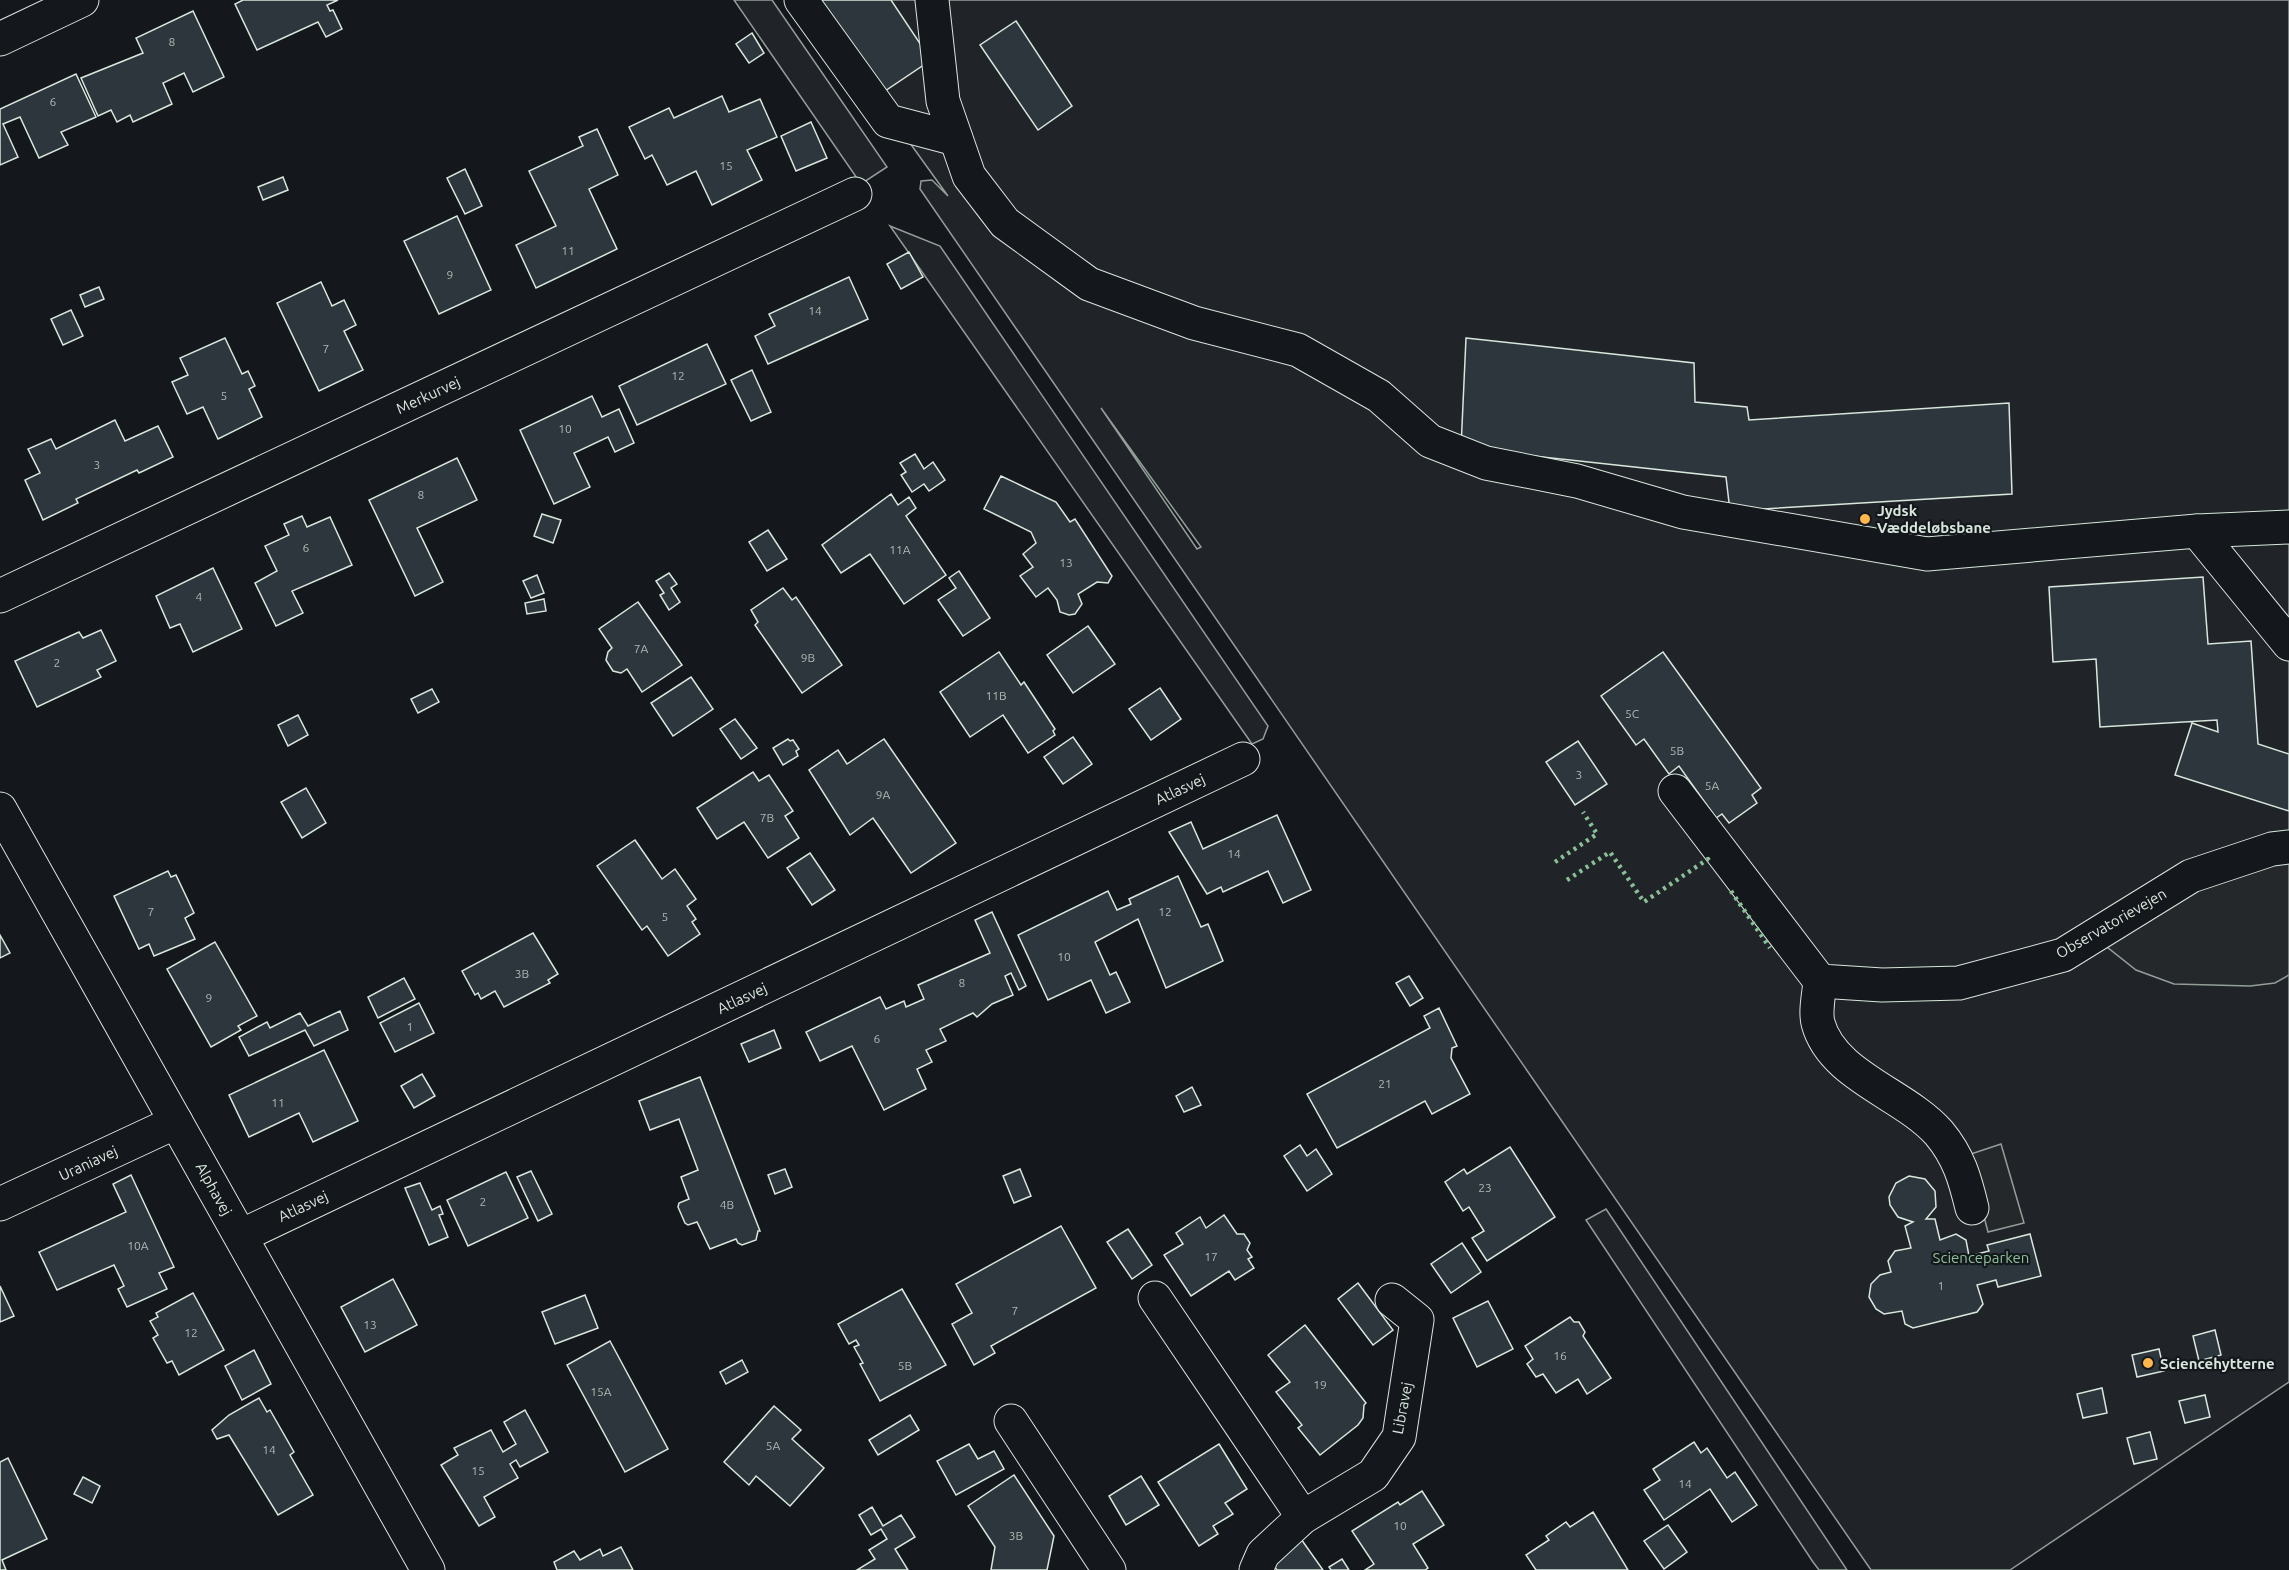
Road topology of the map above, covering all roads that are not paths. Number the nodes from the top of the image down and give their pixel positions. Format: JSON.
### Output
{"nodes":[{"id":1,"x":82,"y":0,"type":"edge"},
{"id":2,"x":801,"y":0,"type":"edge"},
{"id":3,"x":932,"y":0,"type":"edge"},
{"id":4,"x":0,"y":39,"type":"edge"},
{"id":5,"x":956,"y":139,"type":"junction"},
{"id":6,"x":855,"y":194,"type":"dead end"},
{"id":7,"x":2289,"y":527,"type":"edge"},
{"id":8,"x":2197,"y":531,"type":"junction"},
{"id":9,"x":0,"y":596,"type":"edge"},
{"id":10,"x":2289,"y":644,"type":"edge"},
{"id":11,"x":1243,"y":759,"type":"dead end"},
{"id":12,"x":1675,"y":791,"type":"dead end"},
{"id":13,"x":0,"y":809,"type":"edge"},
{"id":14,"x":2289,"y":848,"type":"edge"},
{"id":15,"x":1820,"y":981,"type":"junction"},
{"id":16,"x":176,"y":1122,"type":"junction"},
{"id":17,"x":0,"y":1204,"type":"edge"},
{"id":18,"x":1972,"y":1208,"type":"dead end"},
{"id":19,"x":241,"y":1236,"type":"junction"},
{"id":20,"x":1155,"y":1298,"type":"dead end"},
{"id":21,"x":1392,"y":1300,"type":"dead end"},
{"id":22,"x":1011,"y":1421,"type":"dead end"},
{"id":23,"x":1303,"y":1517,"type":"junction"},
{"id":24,"x":428,"y":1570,"type":"edge"},
{"id":25,"x":1109,"y":1570,"type":"edge"},
{"id":26,"x":1256,"y":1570,"type":"edge"}],
"edges":[{"from":1,"to":4,"type":"street"},
{"from":2,"to":5,"type":"street"},
{"from":3,"to":5,"type":"street"},
{"from":5,"to":8,"type":"street"},
{"from":6,"to":9,"type":"street","name":"Merkurvej"},
{"from":7,"to":8,"type":"street"},
{"from":8,"to":10,"type":"street"},
{"from":11,"to":19,"type":"street","name":"Atlasvej"},
{"from":12,"to":15,"type":"street"},
{"from":13,"to":16,"type":"street","name":"Alphavej"},
{"from":14,"to":15,"type":"street","name":"Observatorievejen"},
{"from":15,"to":18,"type":"street"},
{"from":16,"to":17,"type":"street","name":"Uraniavej"},
{"from":16,"to":19,"type":"street","name":"Alphavej"},
{"from":19,"to":24,"type":"street","name":"Alphavej"},
{"from":20,"to":23,"type":"street"},
{"from":21,"to":23,"type":"street","name":"Libravej"},
{"from":22,"to":25,"type":"street"},
{"from":23,"to":26,"type":"street","name":"Libravej"}]}
